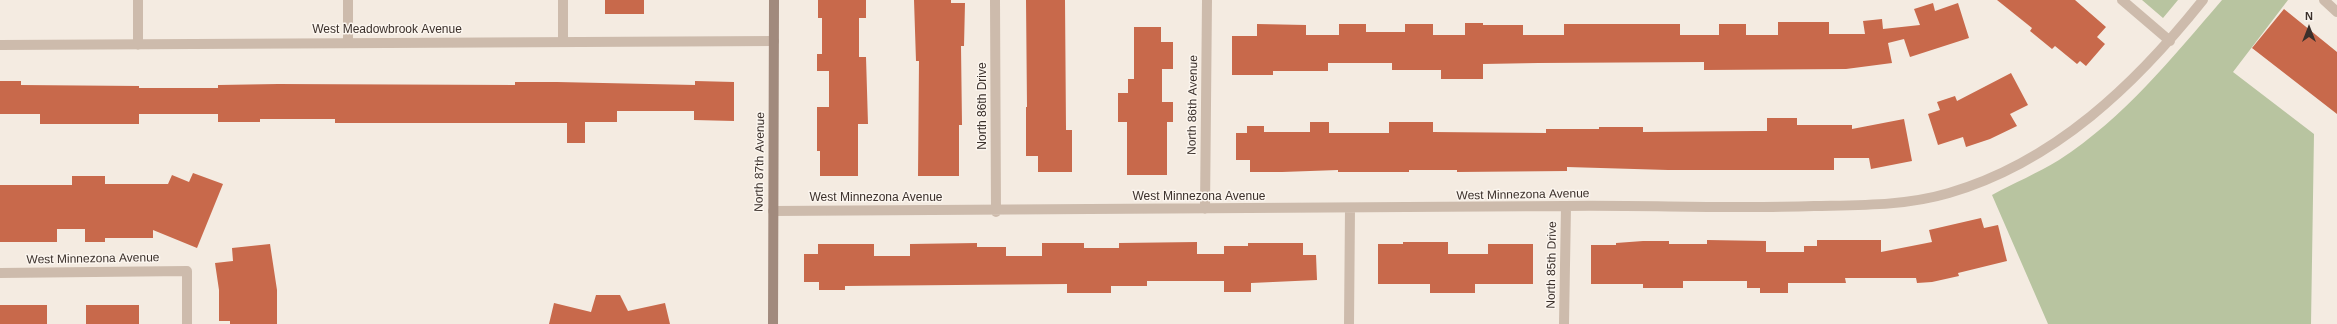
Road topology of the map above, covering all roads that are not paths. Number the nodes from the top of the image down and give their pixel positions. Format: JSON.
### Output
{"nodes":[{"id":1,"x":138,"y":0,"type":"edge"},
{"id":2,"x":348,"y":0,"type":"edge"},
{"id":3,"x":564,"y":0,"type":"edge"},
{"id":4,"x":774,"y":0,"type":"edge"},
{"id":5,"x":995,"y":0,"type":"edge"},
{"id":6,"x":1207,"y":0,"type":"edge"},
{"id":7,"x":2122,"y":0,"type":"edge"},
{"id":8,"x":2203,"y":0,"type":"edge"},
{"id":9,"x":2324,"y":0,"type":"edge"},
{"id":10,"x":2337,"y":12,"type":"edge"},
{"id":11,"x":774,"y":41,"type":"junction"},
{"id":12,"x":2170,"y":41,"type":"junction"},
{"id":13,"x":563,"y":42,"type":"junction"},
{"id":14,"x":348,"y":43,"type":"junction"},
{"id":15,"x":0,"y":44,"type":"edge"},
{"id":16,"x":138,"y":45,"type":"junction"},
{"id":17,"x":1566,"y":206,"type":"junction"},
{"id":18,"x":1205,"y":209,"type":"junction"},
{"id":19,"x":1350,"y":209,"type":"junction"},
{"id":20,"x":772,"y":211,"type":"junction"},
{"id":21,"x":996,"y":212,"type":"junction"},
{"id":22,"x":0,"y":272,"type":"edge"},
{"id":23,"x":187,"y":324,"type":"edge"},
{"id":24,"x":772,"y":324,"type":"edge"},
{"id":25,"x":1349,"y":324,"type":"edge"},
{"id":26,"x":1564,"y":324,"type":"edge"}],
"edges":[{"from":1,"to":16,"type":"street"},
{"from":2,"to":14,"type":"street"},
{"from":3,"to":13,"type":"street"},
{"from":4,"to":11,"type":"street","name":"North 87th Avenue"},
{"from":5,"to":21,"type":"street","name":"North 86th Drive"},
{"from":6,"to":18,"type":"street","name":"North 86th Avenue"},
{"from":7,"to":12,"type":"street"},
{"from":8,"to":12,"type":"street","name":"West Minnezona Avenue"},
{"from":9,"to":10,"type":"street"},
{"from":11,"to":13,"type":"street","name":"West Meadowbrook Avenue"},
{"from":11,"to":20,"type":"street","name":"North 87th Avenue"},
{"from":12,"to":17,"type":"street","name":"West Minnezona Avenue"},
{"from":13,"to":14,"type":"street","name":"West Meadowbrook Avenue"},
{"from":14,"to":16,"type":"street","name":"West Meadowbrook Avenue"},
{"from":15,"to":16,"type":"street","name":"West Meadowbrook Avenue"},
{"from":17,"to":19,"type":"street","name":"West Minnezona Avenue"},
{"from":17,"to":26,"type":"street","name":"North 85th Drive"},
{"from":18,"to":19,"type":"street","name":"West Minnezona Avenue"},
{"from":18,"to":21,"type":"street","name":"West Minnezona Avenue"},
{"from":19,"to":25,"type":"street"},
{"from":20,"to":21,"type":"street","name":"West Minnezona Avenue"},
{"from":20,"to":24,"type":"street","name":"North 87th Avenue"},
{"from":22,"to":23,"type":"street","name":"West Minnezona Avenue"}]}
